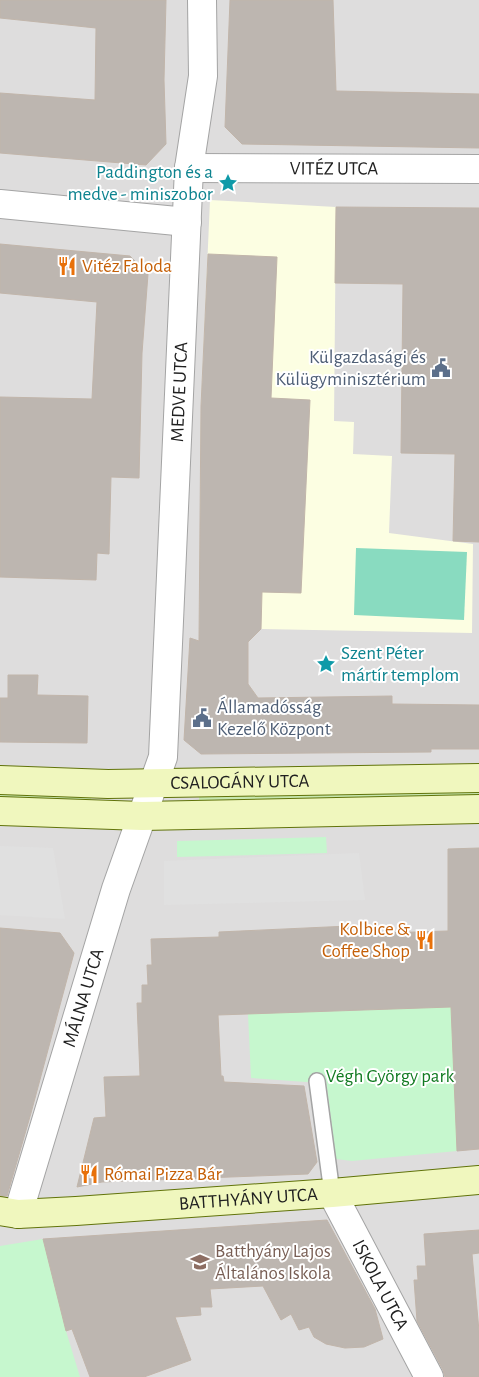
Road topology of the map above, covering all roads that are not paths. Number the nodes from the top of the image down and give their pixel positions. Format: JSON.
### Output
{"nodes":[{"id":1,"x":202,"y":0,"type":"edge"},
{"id":2,"x":189,"y":168,"type":"junction"},
{"id":3,"x":479,"y":170,"type":"edge"},
{"id":4,"x":0,"y":204,"type":"edge"},
{"id":5,"x":187,"y":222,"type":"junction"},
{"id":6,"x":479,"y":778,"type":"edge"},
{"id":7,"x":0,"y":780,"type":"edge"},
{"id":8,"x":154,"y":783,"type":"junction"},
{"id":9,"x":479,"y":809,"type":"edge"},
{"id":10,"x":0,"y":811,"type":"edge"},
{"id":11,"x":142,"y":816,"type":"junction"},
{"id":12,"x":317,"y":1081,"type":"dead end"},
{"id":13,"x":479,"y":1180,"type":"edge"},
{"id":14,"x":332,"y":1193,"type":"junction"},
{"id":15,"x":9,"y":1213,"type":"edge"},
{"id":16,"x":429,"y":1377,"type":"edge"}],
"edges":[{"from":1,"to":2,"type":"street","name":"MEDVE UTCA"},
{"from":2,"to":3,"type":"street","name":"VITÉZ UTCA"},
{"from":2,"to":5,"type":"street","name":"MEDVE UTCA"},
{"from":4,"to":5,"type":"street"},
{"from":5,"to":8,"type":"street","name":"MEDVE UTCA"},
{"from":6,"to":8,"type":"street","name":"CSALOGÁNY UTCA"},
{"from":7,"to":8,"type":"street","name":"CSALOGÁNY UTCA"},
{"from":8,"to":11,"type":"street","name":"MÁLNA UTCA"},
{"from":9,"to":11,"type":"street","name":"CSALOGÁNY UTCA"},
{"from":10,"to":11,"type":"street","name":"CSALOGÁNY UTCA"},
{"from":11,"to":15,"type":"street","name":"MÁLNA UTCA"},
{"from":12,"to":14,"type":"lane"},
{"from":13,"to":14,"type":"street","name":"BATTHYÁNY UTCA"},
{"from":14,"to":15,"type":"street","name":"BATTHYÁNY UTCA"},
{"from":14,"to":16,"type":"street","name":"ISKOLA UTCA"}]}
